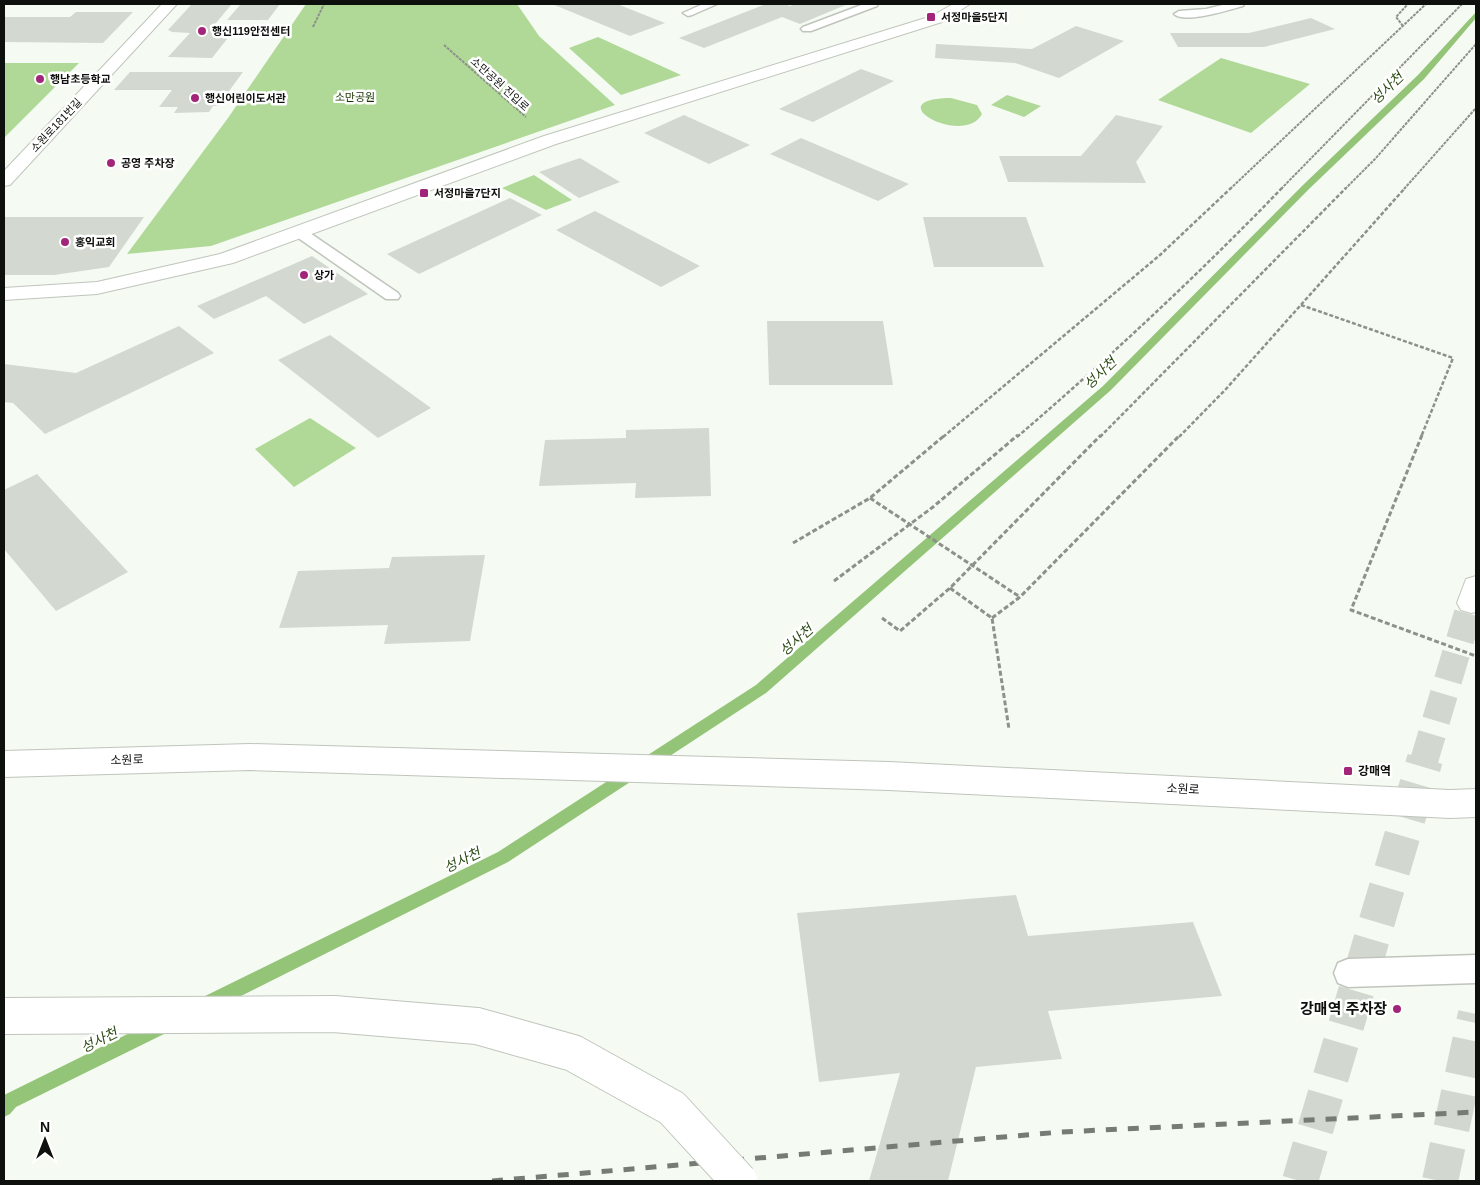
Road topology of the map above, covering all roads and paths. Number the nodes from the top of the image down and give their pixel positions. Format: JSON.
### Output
{"nodes":[{"id":1,"x":170,"y":4,"type":"edge"},
{"id":2,"x":324,"y":4,"type":"edge"},
{"id":3,"x":712,"y":4,"type":"edge"},
{"id":4,"x":873,"y":4,"type":"edge"},
{"id":5,"x":963,"y":4,"type":"edge"},
{"id":6,"x":1238,"y":4,"type":"edge"},
{"id":7,"x":1408,"y":4,"type":"edge"},
{"id":8,"x":1426,"y":4,"type":"edge"},
{"id":9,"x":1462,"y":4,"type":"edge"},
{"id":10,"x":1221,"y":6,"type":"edge"},
{"id":11,"x":688,"y":13,"type":"dead end"},
{"id":12,"x":1179,"y":14,"type":"dead end"},
{"id":13,"x":1403,"y":26,"type":"junction"},
{"id":14,"x":313,"y":27,"type":"dead end"},
{"id":15,"x":807,"y":29,"type":"dead end"},
{"id":16,"x":1476,"y":44,"type":"edge"},
{"id":17,"x":444,"y":45,"type":"dead end"},
{"id":18,"x":1476,"y":108,"type":"edge"},
{"id":19,"x":526,"y":117,"type":"dead end"},
{"id":20,"x":4,"y":181,"type":"edge"},
{"id":21,"x":299,"y":232,"type":"junction"},
{"id":22,"x":4,"y":294,"type":"edge"},
{"id":23,"x":392,"y":296,"type":"dead end"},
{"id":24,"x":1301,"y":305,"type":"junction"},
{"id":25,"x":870,"y":498,"type":"junction"},
{"id":26,"x":793,"y":543,"type":"dead end"},
{"id":27,"x":834,"y":582,"type":"dead end"},
{"id":28,"x":950,"y":588,"type":"junction"},
{"id":29,"x":1020,"y":597,"type":"junction"},
{"id":30,"x":882,"y":618,"type":"dead end"},
{"id":31,"x":992,"y":618,"type":"junction"},
{"id":32,"x":1476,"y":656,"type":"edge"},
{"id":33,"x":1009,"y":729,"type":"dead end"},
{"id":34,"x":4,"y":764,"type":"edge"},
{"id":35,"x":1476,"y":804,"type":"edge"},
{"id":36,"x":1476,"y":969,"type":"edge"},
{"id":37,"x":1348,"y":973,"type":"dead end"},
{"id":38,"x":4,"y":1016,"type":"edge"},
{"id":39,"x":739,"y":1181,"type":"edge"}],
"edges":[{"from":1,"to":20,"type":"street","name":"소원로181번길"},
{"from":2,"to":14,"type":"path"},
{"from":3,"to":11,"type":"lane"},
{"from":4,"to":15,"type":"lane"},
{"from":5,"to":21,"type":"street"},
{"from":6,"to":10,"type":"lane"},
{"from":7,"to":13,"type":"path"},
{"from":8,"to":13,"type":"path"},
{"from":9,"to":27,"type":"path"},
{"from":10,"to":12,"type":"lane"},
{"from":13,"to":25,"type":"path"},
{"from":16,"to":28,"type":"path"},
{"from":17,"to":19,"type":"path","name":"소만공원 진입로"},
{"from":18,"to":24,"type":"path"},
{"from":21,"to":22,"type":"street"},
{"from":21,"to":23,"type":"lane"},
{"from":24,"to":29,"type":"path"},
{"from":24,"to":32,"type":"path"},
{"from":25,"to":26,"type":"path"},
{"from":25,"to":29,"type":"path","bridge":true},
{"from":28,"to":30,"type":"path"},
{"from":28,"to":31,"type":"path"},
{"from":29,"to":31,"type":"path"},
{"from":31,"to":33,"type":"path"},
{"from":34,"to":35,"type":"street","name":"소원로"},
{"from":36,"to":37,"type":"lane"},
{"from":38,"to":39,"type":"street","bridge":true}]}
